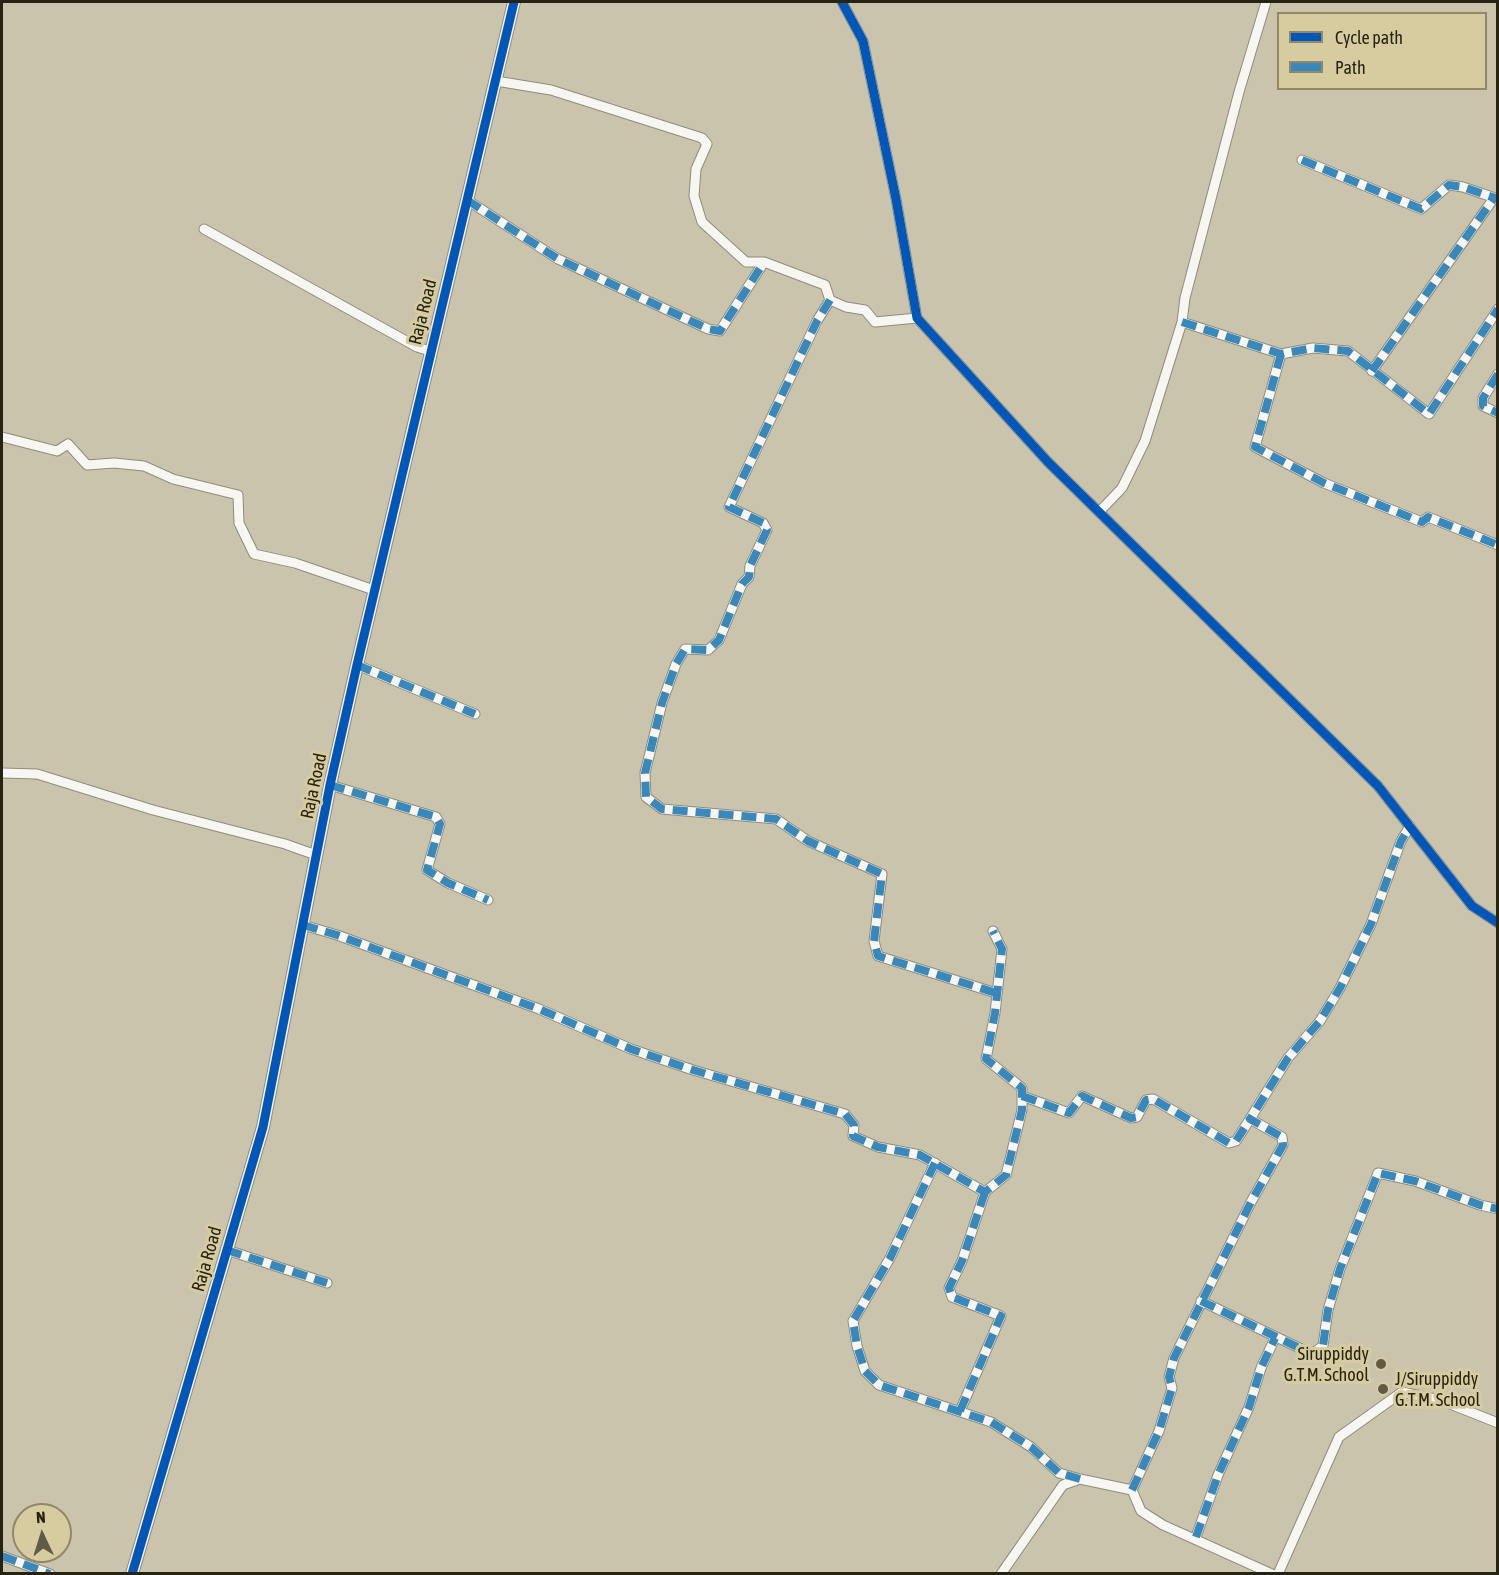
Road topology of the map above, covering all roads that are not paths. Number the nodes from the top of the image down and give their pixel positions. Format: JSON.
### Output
{"nodes":[{"id":1,"x":514,"y":2,"type":"edge"},
{"id":2,"x":842,"y":2,"type":"edge"},
{"id":3,"x":1266,"y":2,"type":"edge"},
{"id":4,"x":496,"y":81,"type":"junction"},
{"id":5,"x":1302,"y":160,"type":"dead end"},
{"id":6,"x":1496,"y":199,"type":"edge"},
{"id":7,"x":467,"y":200,"type":"junction"},
{"id":8,"x":204,"y":229,"type":"dead end"},
{"id":9,"x":764,"y":262,"type":"junction"},
{"id":10,"x":830,"y":300,"type":"junction"},
{"id":11,"x":1497,"y":309,"type":"edge"},
{"id":12,"x":917,"y":318,"type":"junction"},
{"id":13,"x":1182,"y":322,"type":"junction"},
{"id":14,"x":430,"y":351,"type":"junction"},
{"id":15,"x":1281,"y":354,"type":"junction"},
{"id":16,"x":1372,"y":370,"type":"junction"},
{"id":17,"x":1497,"y":374,"type":"edge"},
{"id":18,"x":1497,"y":413,"type":"edge"},
{"id":19,"x":2,"y":437,"type":"edge"},
{"id":20,"x":1100,"y":511,"type":"junction"},
{"id":21,"x":1497,"y":544,"type":"edge"},
{"id":22,"x":374,"y":590,"type":"junction"},
{"id":23,"x":357,"y":665,"type":"junction"},
{"id":24,"x":475,"y":714,"type":"dead end"},
{"id":25,"x":2,"y":773,"type":"edge"},
{"id":26,"x":330,"y":784,"type":"junction"},
{"id":27,"x":1410,"y":826,"type":"junction"},
{"id":28,"x":316,"y":855,"type":"junction"},
{"id":29,"x":488,"y":900,"type":"dead end"},
{"id":30,"x":1497,"y":923,"type":"edge"},
{"id":31,"x":303,"y":925,"type":"junction"},
{"id":32,"x":993,"y":931,"type":"dead end"},
{"id":33,"x":996,"y":993,"type":"junction"},
{"id":34,"x":1022,"y":1096,"type":"junction"},
{"id":35,"x":1250,"y":1119,"type":"junction"},
{"id":36,"x":935,"y":1163,"type":"junction"},
{"id":37,"x":985,"y":1192,"type":"junction"},
{"id":38,"x":1497,"y":1209,"type":"edge"},
{"id":39,"x":227,"y":1250,"type":"junction"},
{"id":40,"x":327,"y":1283,"type":"dead end"},
{"id":41,"x":1201,"y":1301,"type":"junction"},
{"id":42,"x":1275,"y":1338,"type":"junction"},
{"id":43,"x":960,"y":1410,"type":"junction"},
{"id":44,"x":1497,"y":1424,"type":"edge"},
{"id":45,"x":1080,"y":1479,"type":"junction"},
{"id":46,"x":1132,"y":1490,"type":"junction"},
{"id":47,"x":1196,"y":1538,"type":"junction"},
{"id":48,"x":2,"y":1556,"type":"edge"},
{"id":49,"x":50,"y":1574,"type":"edge"},
{"id":50,"x":132,"y":1574,"type":"edge"},
{"id":51,"x":1001,"y":1574,"type":"edge"},
{"id":52,"x":1272,"y":1574,"type":"edge"},
{"id":53,"x":1278,"y":1574,"type":"edge"}],
"edges":[{"from":1,"to":4,"type":"street","name":"Raja Road"},
{"from":2,"to":12,"type":"street"},
{"from":3,"to":13,"type":"street"},
{"from":4,"to":7,"type":"street","name":"Raja Road"},
{"from":4,"to":9,"type":"street"},
{"from":5,"to":6,"type":"street"},
{"from":6,"to":16,"type":"street"},
{"from":7,"to":9,"type":"street"},
{"from":7,"to":14,"type":"street","name":"Raja Road"},
{"from":8,"to":14,"type":"street"},
{"from":9,"to":10,"type":"street"},
{"from":10,"to":12,"type":"street"},
{"from":10,"to":33,"type":"street"},
{"from":11,"to":16,"type":"street"},
{"from":12,"to":20,"type":"street"},
{"from":13,"to":15,"type":"street"},
{"from":13,"to":20,"type":"street"},
{"from":14,"to":22,"type":"street","name":"Raja Road"},
{"from":15,"to":16,"type":"street"},
{"from":15,"to":21,"type":"street"},
{"from":17,"to":18,"type":"street"},
{"from":19,"to":22,"type":"street"},
{"from":20,"to":27,"type":"street"},
{"from":22,"to":23,"type":"street","name":"Raja Road"},
{"from":23,"to":24,"type":"street"},
{"from":23,"to":26,"type":"street","name":"Raja Road"},
{"from":25,"to":28,"type":"street"},
{"from":26,"to":28,"type":"street","name":"Raja Road"},
{"from":26,"to":29,"type":"street"},
{"from":27,"to":30,"type":"street"},
{"from":27,"to":35,"type":"street"},
{"from":28,"to":31,"type":"street","name":"Raja Road"},
{"from":31,"to":36,"type":"street"},
{"from":31,"to":39,"type":"street","name":"Raja Road"},
{"from":32,"to":33,"type":"street"},
{"from":33,"to":34,"type":"street"},
{"from":34,"to":35,"type":"street"},
{"from":34,"to":37,"type":"street"},
{"from":35,"to":41,"type":"street"},
{"from":36,"to":37,"type":"street"},
{"from":36,"to":43,"type":"street"},
{"from":37,"to":43,"type":"street"},
{"from":38,"to":42,"type":"street"},
{"from":39,"to":40,"type":"street"},
{"from":39,"to":50,"type":"street","name":"Raja Road"},
{"from":41,"to":42,"type":"street"},
{"from":41,"to":46,"type":"street"},
{"from":42,"to":47,"type":"street"},
{"from":43,"to":45,"type":"street"},
{"from":44,"to":53,"type":"street"},
{"from":45,"to":46,"type":"street"},
{"from":45,"to":51,"type":"street"},
{"from":46,"to":47,"type":"street"},
{"from":47,"to":52,"type":"street"},
{"from":48,"to":49,"type":"street"}]}
